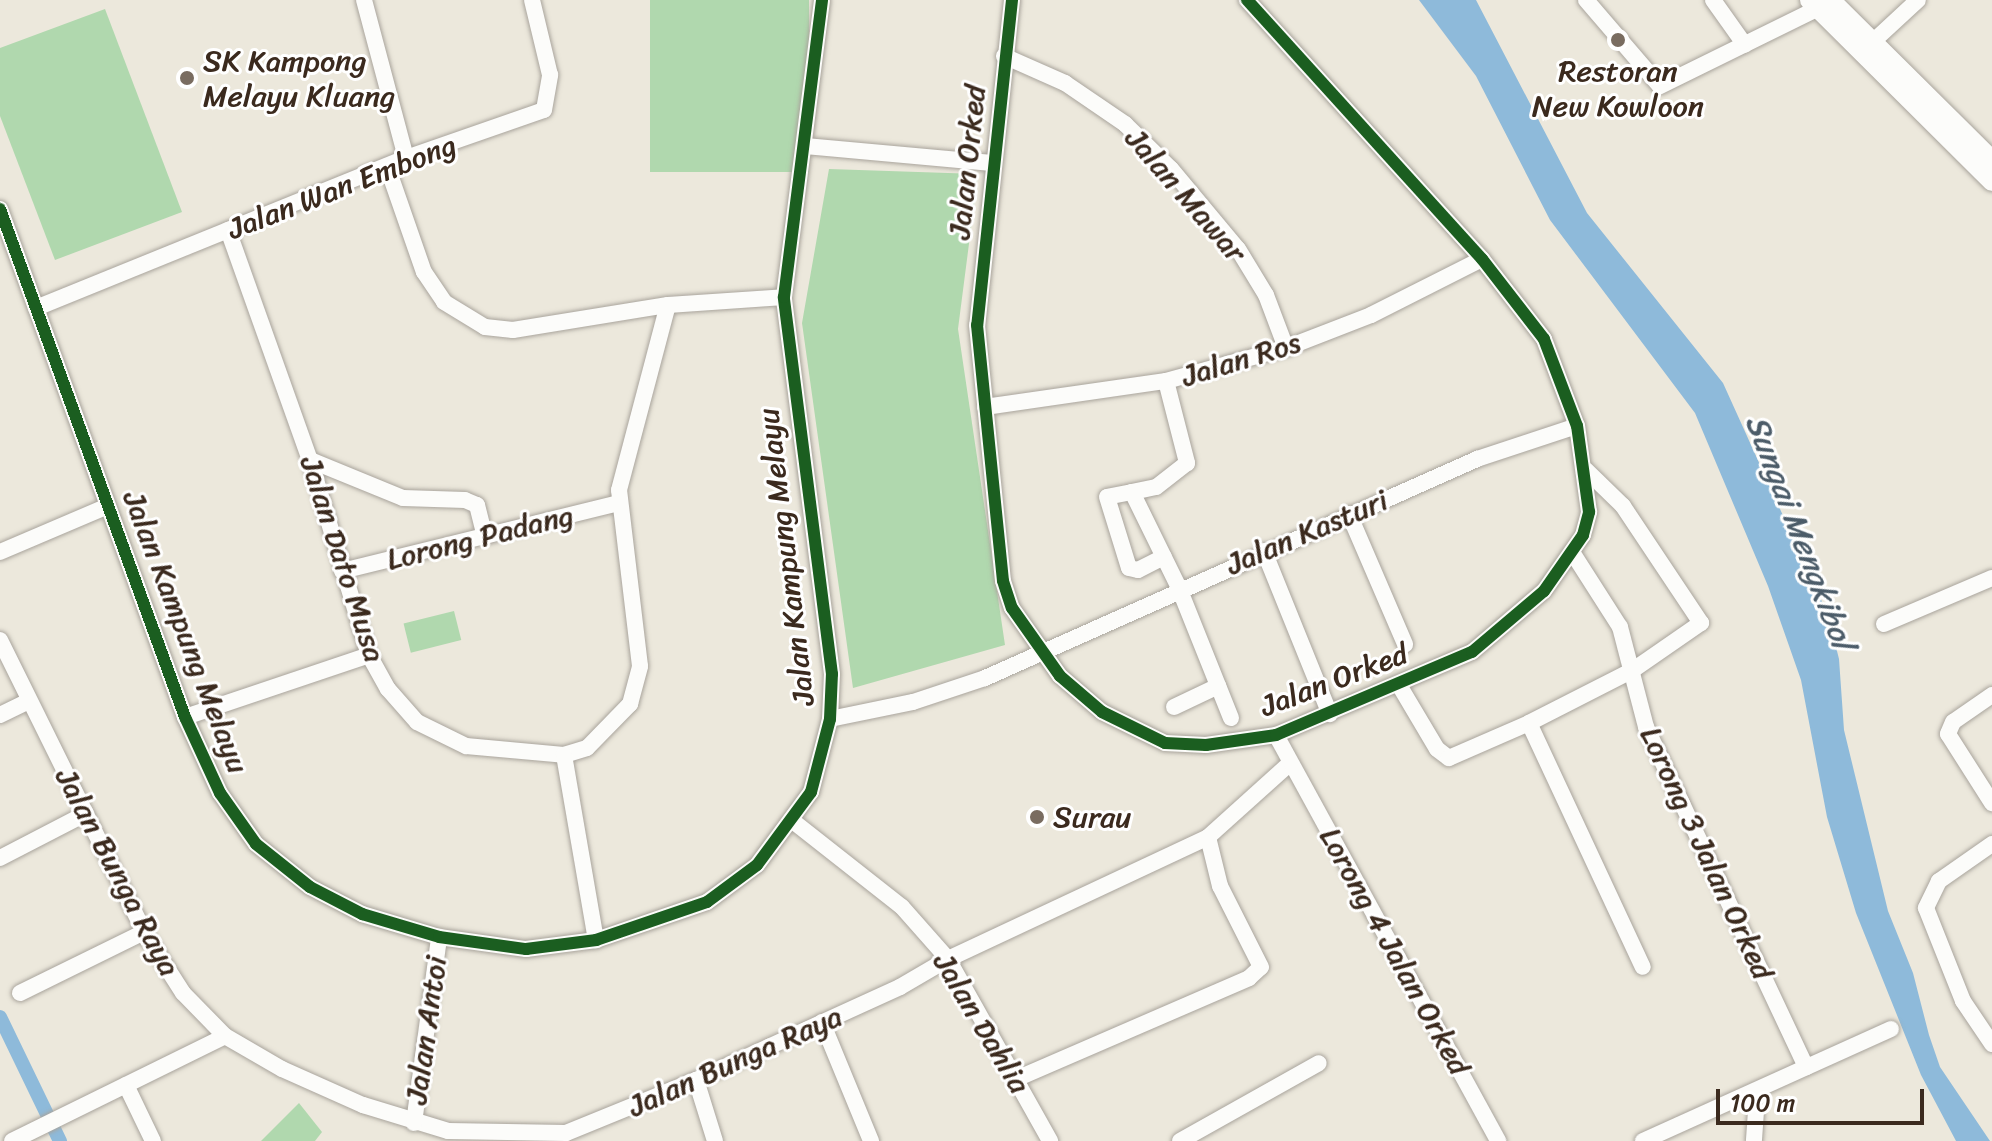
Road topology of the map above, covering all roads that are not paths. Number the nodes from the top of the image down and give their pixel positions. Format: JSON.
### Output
{"nodes":[{"id":1,"x":364,"y":0,"type":"edge"},
{"id":2,"x":532,"y":0,"type":"edge"},
{"id":3,"x":822,"y":0,"type":"edge"},
{"id":4,"x":1012,"y":0,"type":"edge"},
{"id":5,"x":1247,"y":0,"type":"edge"},
{"id":6,"x":1586,"y":0,"type":"edge"},
{"id":7,"x":1713,"y":0,"type":"edge"},
{"id":8,"x":1918,"y":0,"type":"edge"},
{"id":9,"x":1823,"y":3,"type":"edge"},
{"id":10,"x":1745,"y":45,"type":"junction"},
{"id":11,"x":1867,"y":48,"type":"junction"},
{"id":12,"x":1004,"y":56,"type":"junction"},
{"id":13,"x":805,"y":146,"type":"junction"},
{"id":14,"x":406,"y":158,"type":"junction"},
{"id":15,"x":1992,"y":161,"type":"edge"},
{"id":16,"x":992,"y":163,"type":"junction"},
{"id":17,"x":387,"y":166,"type":"junction"},
{"id":18,"x":1992,"y":181,"type":"edge"},
{"id":19,"x":0,"y":209,"type":"edge"},
{"id":20,"x":228,"y":230,"type":"junction"},
{"id":21,"x":1482,"y":259,"type":"junction"},
{"id":22,"x":784,"y":297,"type":"junction"},
{"id":23,"x":668,"y":305,"type":"junction"},
{"id":24,"x":36,"y":308,"type":"junction"},
{"id":25,"x":1286,"y":348,"type":"junction"},
{"id":26,"x":1166,"y":381,"type":"junction"},
{"id":27,"x":985,"y":407,"type":"junction"},
{"id":28,"x":1577,"y":426,"type":"junction"},
{"id":29,"x":310,"y":460,"type":"junction"},
{"id":30,"x":1586,"y":470,"type":"junction"},
{"id":31,"x":1132,"y":492,"type":"junction"},
{"id":32,"x":618,"y":503,"type":"junction"},
{"id":33,"x":108,"y":506,"type":"junction"},
{"id":34,"x":1349,"y":514,"type":"junction"},
{"id":35,"x":485,"y":536,"type":"junction"},
{"id":36,"x":1264,"y":551,"type":"junction"},
{"id":37,"x":0,"y":552,"type":"edge"},
{"id":38,"x":1572,"y":552,"type":"junction"},
{"id":39,"x":1164,"y":557,"type":"junction"},
{"id":40,"x":342,"y":571,"type":"junction"},
{"id":41,"x":1992,"y":578,"type":"edge"},
{"id":42,"x":1179,"y":588,"type":"junction"},
{"id":43,"x":1884,"y":624,"type":"dead end"},
{"id":44,"x":0,"y":640,"type":"edge"},
{"id":45,"x":1405,"y":644,"type":"dead end"},
{"id":46,"x":1044,"y":653,"type":"junction"},
{"id":47,"x":369,"y":655,"type":"junction"},
{"id":48,"x":1633,"y":670,"type":"junction"},
{"id":49,"x":1399,"y":685,"type":"junction"},
{"id":50,"x":1218,"y":686,"type":"junction"},
{"id":51,"x":1992,"y":695,"type":"edge"},
{"id":52,"x":29,"y":701,"type":"junction"},
{"id":53,"x":1174,"y":707,"type":"dead end"},
{"id":54,"x":1330,"y":714,"type":"junction"},
{"id":55,"x":0,"y":715,"type":"edge"},
{"id":56,"x":185,"y":717,"type":"junction"},
{"id":57,"x":1231,"y":718,"type":"dead end"},
{"id":58,"x":830,"y":719,"type":"junction"},
{"id":59,"x":1529,"y":723,"type":"junction"},
{"id":60,"x":1276,"y":735,"type":"junction"},
{"id":61,"x":564,"y":755,"type":"junction"},
{"id":62,"x":1289,"y":764,"type":"junction"},
{"id":63,"x":1992,"y":803,"type":"edge"},
{"id":64,"x":85,"y":814,"type":"junction"},
{"id":65,"x":794,"y":822,"type":"junction"},
{"id":66,"x":1208,"y":837,"type":"junction"},
{"id":67,"x":1992,"y":844,"type":"edge"},
{"id":68,"x":0,"y":858,"type":"edge"},
{"id":69,"x":144,"y":932,"type":"junction"},
{"id":70,"x":439,"y":937,"type":"junction"},
{"id":71,"x":596,"y":940,"type":"junction"},
{"id":72,"x":948,"y":959,"type":"junction"},
{"id":73,"x":1643,"y":967,"type":"dead end"},
{"id":74,"x":20,"y":993,"type":"dead end"},
{"id":75,"x":1963,"y":1001,"type":"junction"},
{"id":76,"x":1947,"y":1008,"type":"dead end"},
{"id":77,"x":822,"y":1022,"type":"junction"},
{"id":78,"x":1891,"y":1029,"type":"dead end"},
{"id":79,"x":225,"y":1036,"type":"junction"},
{"id":80,"x":1992,"y":1044,"type":"edge"},
{"id":81,"x":1319,"y":1063,"type":"dead end"},
{"id":82,"x":1806,"y":1067,"type":"junction"},
{"id":83,"x":1016,"y":1079,"type":"junction"},
{"id":84,"x":696,"y":1080,"type":"junction"},
{"id":85,"x":126,"y":1085,"type":"junction"},
{"id":86,"x":1750,"y":1094,"type":"junction"},
{"id":87,"x":414,"y":1123,"type":"junction"},
{"id":88,"x":447,"y":1136,"type":"edge"},
{"id":89,"x":568,"y":1137,"type":"edge"},
{"id":90,"x":12,"y":1141,"type":"edge"},
{"id":91,"x":153,"y":1141,"type":"edge"},
{"id":92,"x":715,"y":1141,"type":"edge"},
{"id":93,"x":871,"y":1141,"type":"edge"},
{"id":94,"x":1050,"y":1141,"type":"edge"},
{"id":95,"x":1180,"y":1141,"type":"edge"},
{"id":96,"x":1498,"y":1141,"type":"edge"},
{"id":97,"x":1643,"y":1141,"type":"edge"},
{"id":98,"x":1754,"y":1141,"type":"edge"}],
"edges":[{"from":1,"to":14,"type":"street"},
{"from":2,"to":14,"type":"street","name":"Jalan Wan Embong"},
{"from":3,"to":13,"type":"street","name":"Jalan Kampung Melayu"},
{"from":4,"to":12,"type":"street","name":"Jalan Orked"},
{"from":5,"to":21,"type":"street","name":"Jalan Orked"},
{"from":6,"to":10,"type":"street"},
{"from":7,"to":10,"type":"street"},
{"from":8,"to":11,"type":"street"},
{"from":9,"to":10,"type":"street"},
{"from":9,"to":11,"type":"street"},
{"from":11,"to":15,"type":"street"},
{"from":11,"to":18,"type":"street"},
{"from":12,"to":16,"type":"street","name":"Jalan Orked"},
{"from":12,"to":25,"type":"street","name":"Jalan Mawar"},
{"from":13,"to":16,"type":"street"},
{"from":13,"to":22,"type":"street","name":"Jalan Kampung Melayu"},
{"from":14,"to":17,"type":"street","name":"Jalan Wan Embong"},
{"from":16,"to":27,"type":"street","name":"Jalan Orked"},
{"from":17,"to":20,"type":"street","name":"Jalan Wan Embong"},
{"from":17,"to":23,"type":"street"},
{"from":19,"to":24,"type":"street","name":"Jalan Kampung Melayu"},
{"from":20,"to":24,"type":"street","name":"Jalan Wan Embong"},
{"from":20,"to":29,"type":"street","name":"Jalan Dato Musa"},
{"from":21,"to":25,"type":"street","name":"Jalan Ros"},
{"from":21,"to":28,"type":"street","name":"Jalan Orked"},
{"from":22,"to":23,"type":"street"},
{"from":22,"to":58,"type":"street","name":"Jalan Kampung Melayu"},
{"from":23,"to":32,"type":"street"},
{"from":24,"to":33,"type":"street","name":"Jalan Kampung Melayu"},
{"from":25,"to":26,"type":"street","name":"Jalan Ros"},
{"from":26,"to":27,"type":"street","name":"Jalan Ros"},
{"from":26,"to":31,"type":"street"},
{"from":27,"to":46,"type":"street","name":"Jalan Orked"},
{"from":28,"to":30,"type":"street","name":"Jalan Orked"},
{"from":28,"to":34,"type":"street","name":"Jalan Kasturi"},
{"from":29,"to":35,"type":"street"},
{"from":29,"to":40,"type":"street","name":"Jalan Dato Musa"},
{"from":30,"to":38,"type":"street","name":"Jalan Orked"},
{"from":30,"to":48,"type":"street"},
{"from":31,"to":39,"type":"street"},
{"from":31,"to":39,"type":"street"},
{"from":32,"to":35,"type":"street","name":"Lorong Padang"},
{"from":32,"to":61,"type":"street"},
{"from":33,"to":37,"type":"street"},
{"from":33,"to":56,"type":"street","name":"Jalan Kampung Melayu"},
{"from":34,"to":36,"type":"street","name":"Jalan Kasturi"},
{"from":34,"to":45,"type":"street"},
{"from":35,"to":40,"type":"street","name":"Lorong Padang"},
{"from":36,"to":42,"type":"street","name":"Jalan Kasturi"},
{"from":36,"to":54,"type":"street"},
{"from":38,"to":48,"type":"street","name":"Lorong 3 Jalan Orked"},
{"from":38,"to":49,"type":"street","name":"Jalan Orked"},
{"from":39,"to":42,"type":"street"},
{"from":40,"to":47,"type":"street","name":"Jalan Dato Musa"},
{"from":41,"to":43,"type":"street"},
{"from":42,"to":46,"type":"street","name":"Jalan Kasturi"},
{"from":42,"to":50,"type":"street"},
{"from":44,"to":52,"type":"street","name":"Jalan Bunga Raya"},
{"from":46,"to":58,"type":"street","name":"Jalan Kasturi"},
{"from":46,"to":60,"type":"street","name":"Jalan Orked"},
{"from":47,"to":56,"type":"street"},
{"from":47,"to":61,"type":"street","name":"Jalan Dato Musa"},
{"from":48,"to":59,"type":"street"},
{"from":48,"to":82,"type":"street","name":"Lorong 3 Jalan Orked"},
{"from":49,"to":54,"type":"street","name":"Jalan Orked"},
{"from":49,"to":59,"type":"street"},
{"from":50,"to":53,"type":"street"},
{"from":50,"to":57,"type":"street"},
{"from":51,"to":63,"type":"street"},
{"from":52,"to":55,"type":"street"},
{"from":52,"to":64,"type":"street","name":"Jalan Bunga Raya"},
{"from":54,"to":60,"type":"street","name":"Jalan Orked"},
{"from":56,"to":70,"type":"street","name":"Jalan Kampung Melayu"},
{"from":58,"to":65,"type":"street","name":"Jalan Kampung Melayu"},
{"from":59,"to":73,"type":"street"},
{"from":60,"to":62,"type":"street","name":"Lorong 4 Jalan Orked"},
{"from":61,"to":71,"type":"street"},
{"from":62,"to":66,"type":"street","name":"Jalan Bunga Raya"},
{"from":62,"to":96,"type":"street","name":"Lorong 4 Jalan Orked"},
{"from":64,"to":68,"type":"street"},
{"from":64,"to":69,"type":"street","name":"Jalan Bunga Raya"},
{"from":65,"to":71,"type":"street","name":"Jalan Kampung Melayu"},
{"from":65,"to":72,"type":"street","name":"Jalan Dahlia"},
{"from":66,"to":72,"type":"street","name":"Jalan Bunga Raya"},
{"from":66,"to":83,"type":"street"},
{"from":67,"to":75,"type":"street"},
{"from":69,"to":74,"type":"street"},
{"from":69,"to":79,"type":"street","name":"Jalan Bunga Raya"},
{"from":70,"to":71,"type":"street","name":"Jalan Kampung Melayu"},
{"from":70,"to":87,"type":"street","name":"Jalan Antoi"},
{"from":72,"to":77,"type":"street","name":"Jalan Bunga Raya"},
{"from":72,"to":83,"type":"street","name":"Jalan Dahlia"},
{"from":75,"to":76,"type":"street"},
{"from":75,"to":80,"type":"street"},
{"from":77,"to":84,"type":"street","name":"Jalan Bunga Raya"},
{"from":77,"to":93,"type":"street"},
{"from":78,"to":82,"type":"street"},
{"from":79,"to":85,"type":"street"},
{"from":79,"to":87,"type":"street","name":"Jalan Bunga Raya"},
{"from":81,"to":95,"type":"street"},
{"from":82,"to":86,"type":"street"},
{"from":83,"to":94,"type":"street","name":"Jalan Dahlia"},
{"from":84,"to":89,"type":"street","name":"Jalan Bunga Raya"},
{"from":84,"to":92,"type":"street"},
{"from":85,"to":90,"type":"street"},
{"from":85,"to":91,"type":"street"},
{"from":86,"to":97,"type":"street"},
{"from":86,"to":98,"type":"street"},
{"from":87,"to":88,"type":"street","name":"Jalan Bunga Raya"},
{"from":88,"to":89,"type":"street","name":"Jalan Bunga Raya"}]}
